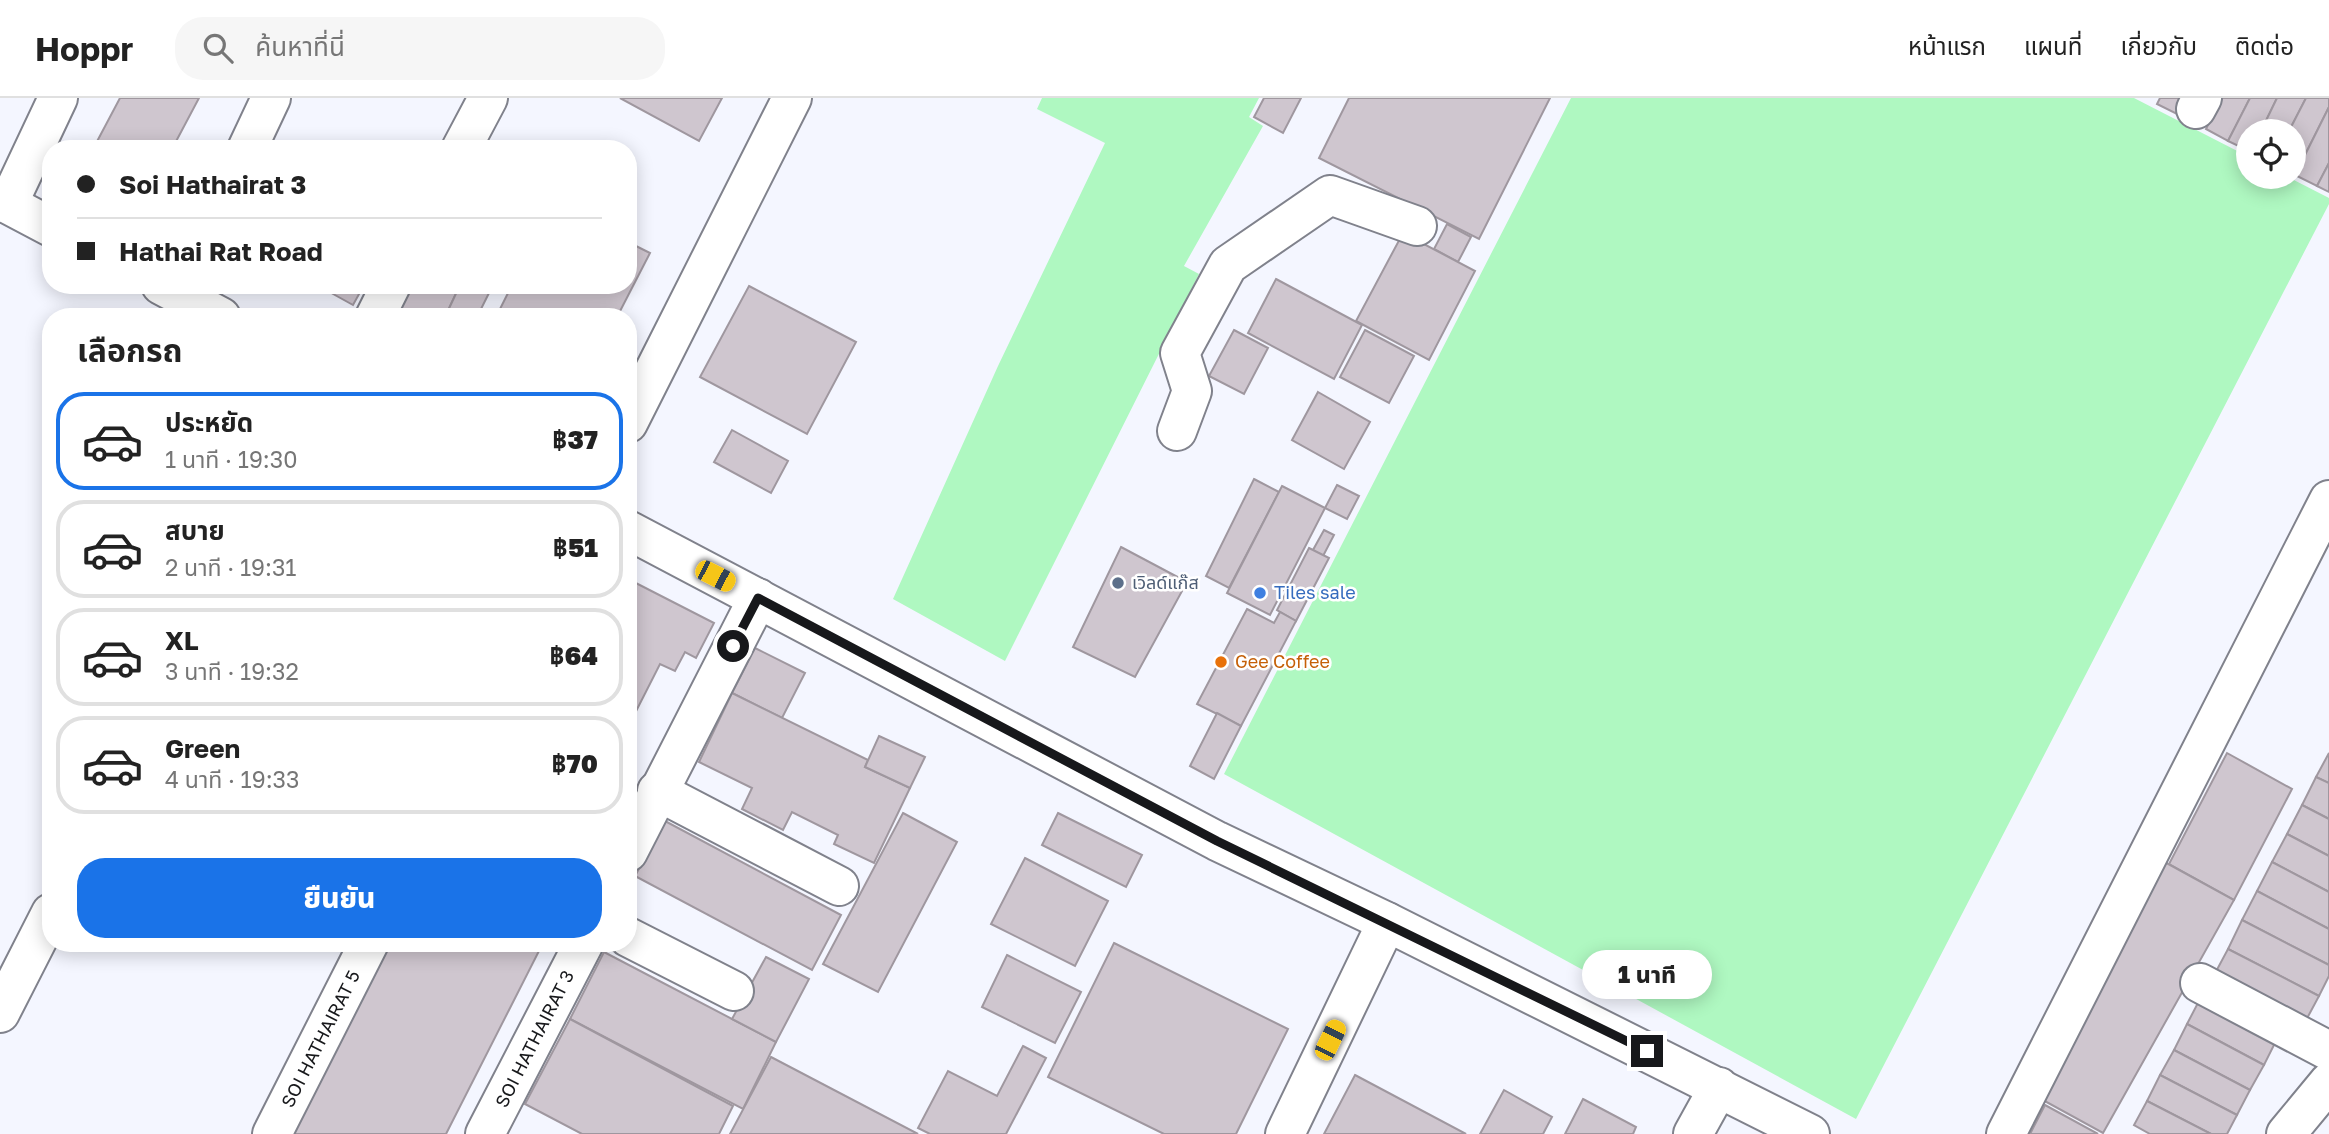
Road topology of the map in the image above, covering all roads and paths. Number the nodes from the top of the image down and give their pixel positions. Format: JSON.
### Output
{"nodes":[{"id":1,"x":58,"y":98,"type":"edge"},
{"id":2,"x":271,"y":98,"type":"edge"},
{"id":3,"x":488,"y":98,"type":"edge"},
{"id":4,"x":792,"y":98,"type":"edge"},
{"id":5,"x":251,"y":140,"type":"edge"},
{"id":6,"x":466,"y":140,"type":"edge"},
{"id":7,"x":4,"y":202,"type":"edge"},
{"id":8,"x":42,"y":222,"type":"edge"},
{"id":9,"x":1417,"y":226,"type":"dead end"},
{"id":10,"x":183,"y":294,"type":"edge"},
{"id":11,"x":206,"y":308,"type":"edge"},
{"id":12,"x":637,"y":405,"type":"edge"},
{"id":13,"x":1177,"y":431,"type":"dead end"},
{"id":14,"x":2329,"y":500,"type":"edge"},
{"id":15,"x":637,"y":535,"type":"edge"},
{"id":16,"x":758,"y":598,"type":"junction"},
{"id":17,"x":657,"y":791,"type":"junction"},
{"id":18,"x":637,"y":833,"type":"edge"},
{"id":19,"x":839,"y":886,"type":"dead end"},
{"id":20,"x":1387,"y":922,"type":"junction"},
{"id":21,"x":42,"y":931,"type":"edge"},
{"id":22,"x":637,"y":942,"type":"edge"},
{"id":23,"x":364,"y":952,"type":"edge"},
{"id":24,"x":579,"y":952,"type":"edge"},
{"id":25,"x":2200,"y":983,"type":"dead end"},
{"id":26,"x":734,"y":990,"type":"dead end"},
{"id":27,"x":0,"y":1013,"type":"edge"},
{"id":28,"x":2329,"y":1051,"type":"edge"},
{"id":29,"x":2329,"y":1082,"type":"edge"},
{"id":30,"x":1718,"y":1087,"type":"junction"},
{"id":31,"x":2329,"y":1090,"type":"edge"},
{"id":32,"x":272,"y":1134,"type":"edge"},
{"id":33,"x":485,"y":1134,"type":"edge"},
{"id":34,"x":1285,"y":1134,"type":"edge"},
{"id":35,"x":1693,"y":1134,"type":"edge"},
{"id":36,"x":1810,"y":1134,"type":"edge"},
{"id":37,"x":2006,"y":1134,"type":"edge"},
{"id":38,"x":2286,"y":1134,"type":"edge"},
{"id":39,"x":2315,"y":1134,"type":"edge"}],
"edges":[{"from":1,"to":7,"type":"street"},
{"from":2,"to":5,"type":"street"},
{"from":3,"to":6,"type":"street"},
{"from":4,"to":12,"type":"street"},
{"from":7,"to":8,"type":"street"},
{"from":9,"to":13,"type":"street"},
{"from":10,"to":11,"type":"street"},
{"from":14,"to":37,"type":"street"},
{"from":15,"to":16,"type":"street"},
{"from":16,"to":17,"type":"street"},
{"from":16,"to":20,"type":"street"},
{"from":17,"to":18,"type":"street"},
{"from":17,"to":19,"type":"street"},
{"from":20,"to":30,"type":"street"},
{"from":20,"to":34,"type":"street"},
{"from":21,"to":27,"type":"street"},
{"from":22,"to":26,"type":"street"},
{"from":23,"to":32,"type":"street","name":"SOI HATHAIRAT 5"},
{"from":24,"to":33,"type":"street","name":"SOI HATHAIRAT 3"},
{"from":25,"to":28,"type":"street"},
{"from":29,"to":38,"type":"street"},
{"from":30,"to":35,"type":"street"},
{"from":30,"to":36,"type":"street"},
{"from":31,"to":39,"type":"street"}]}
